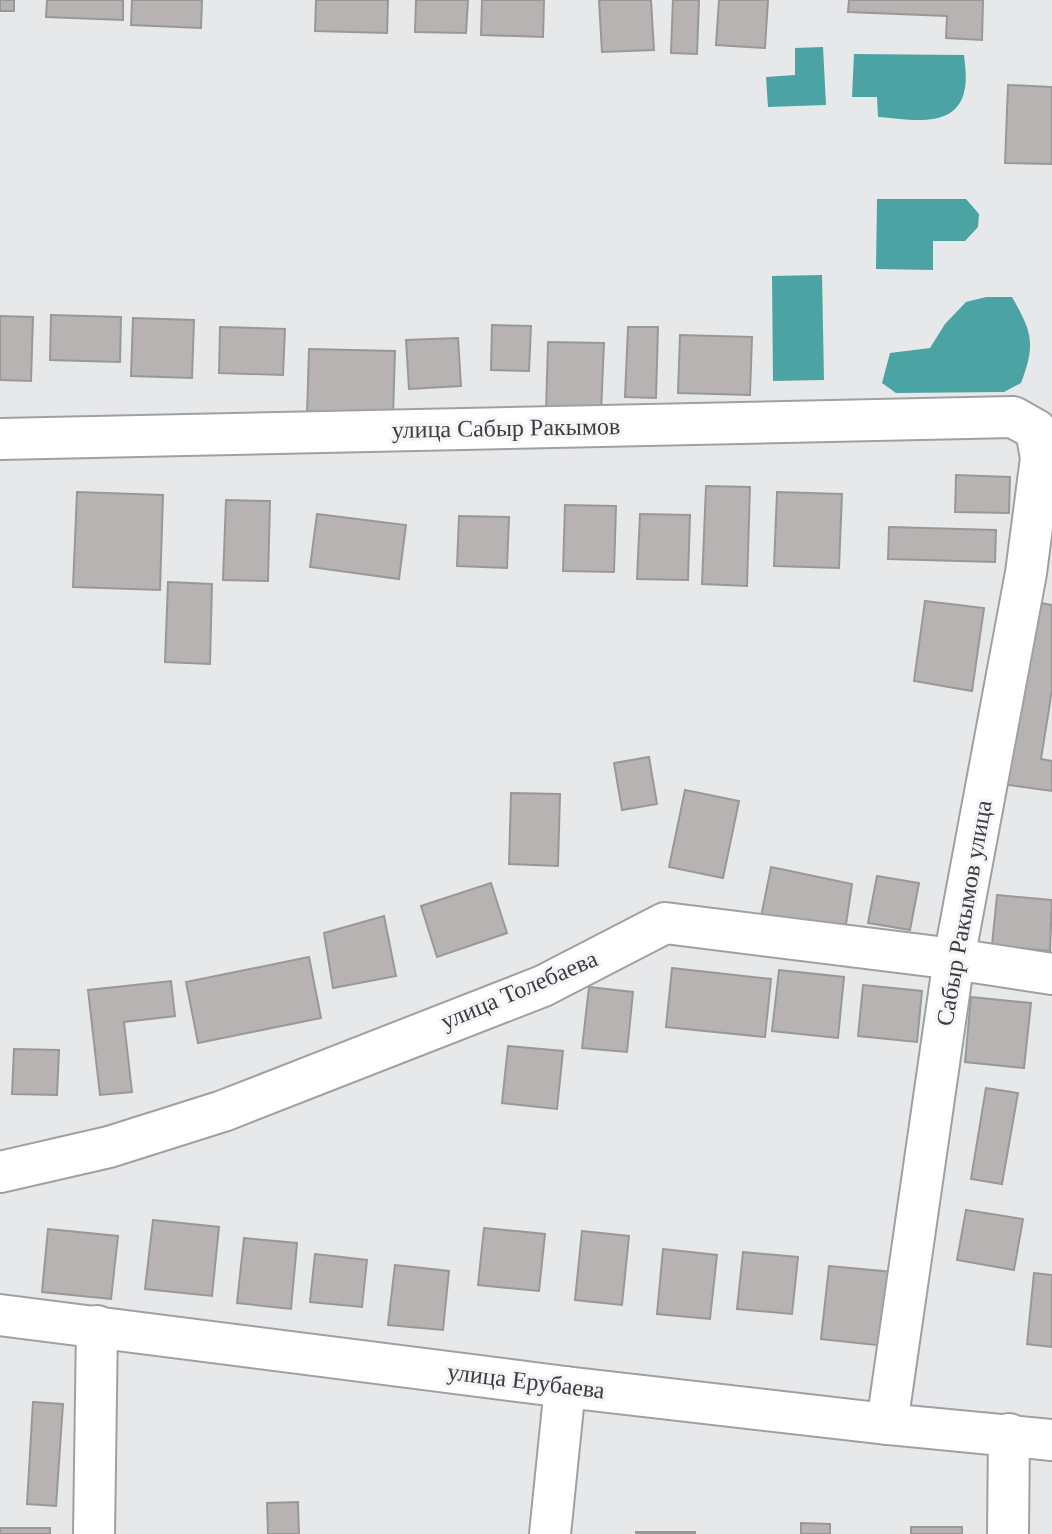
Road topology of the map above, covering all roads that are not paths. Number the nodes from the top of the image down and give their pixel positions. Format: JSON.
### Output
{"nodes":[{"id":1,"x":1013,"y":417,"type":"joint"},
{"id":2,"x":0,"y":439,"type":"edge"},
{"id":3,"x":1039,"y":574,"type":"edge"},
{"id":4,"x":954,"y":959,"type":"junction"},
{"id":5,"x":1052,"y":974,"type":"edge"},
{"id":6,"x":0,"y":1172,"type":"edge"},
{"id":7,"x":0,"y":1315,"type":"edge"},
{"id":8,"x":97,"y":1326,"type":"junction"},
{"id":9,"x":565,"y":1387,"type":"junction"},
{"id":10,"x":887,"y":1424,"type":"junction"},
{"id":11,"x":1009,"y":1434,"type":"junction"},
{"id":12,"x":1052,"y":1440,"type":"edge"},
{"id":13,"x":94,"y":1534,"type":"edge"},
{"id":14,"x":550,"y":1534,"type":"edge"},
{"id":15,"x":1008,"y":1534,"type":"edge"}],
"edges":[{"from":1,"to":2,"type":"street","name":"улица Сабыр Ракымов"},
{"from":1,"to":3,"type":"street","name":"Сабыр Ракымов улица"},
{"from":3,"to":4,"type":"street","name":"Сабыр Ракымов улица"},
{"from":4,"to":5,"type":"street","name":"улица Толебаева"},
{"from":4,"to":6,"type":"street","name":"улица Толебаева"},
{"from":4,"to":10,"type":"street","name":"Сабыр Ракымов улица"},
{"from":7,"to":8,"type":"street","name":"улица Ерубаева"},
{"from":8,"to":9,"type":"street","name":"улица Ерубаева"},
{"from":8,"to":13,"type":"street"},
{"from":9,"to":10,"type":"street","name":"улица Ерубаева"},
{"from":9,"to":14,"type":"street"},
{"from":10,"to":11,"type":"street","name":"улица Ерубаева"},
{"from":11,"to":12,"type":"street","name":"улица Ерубаева"},
{"from":11,"to":15,"type":"street"}]}
